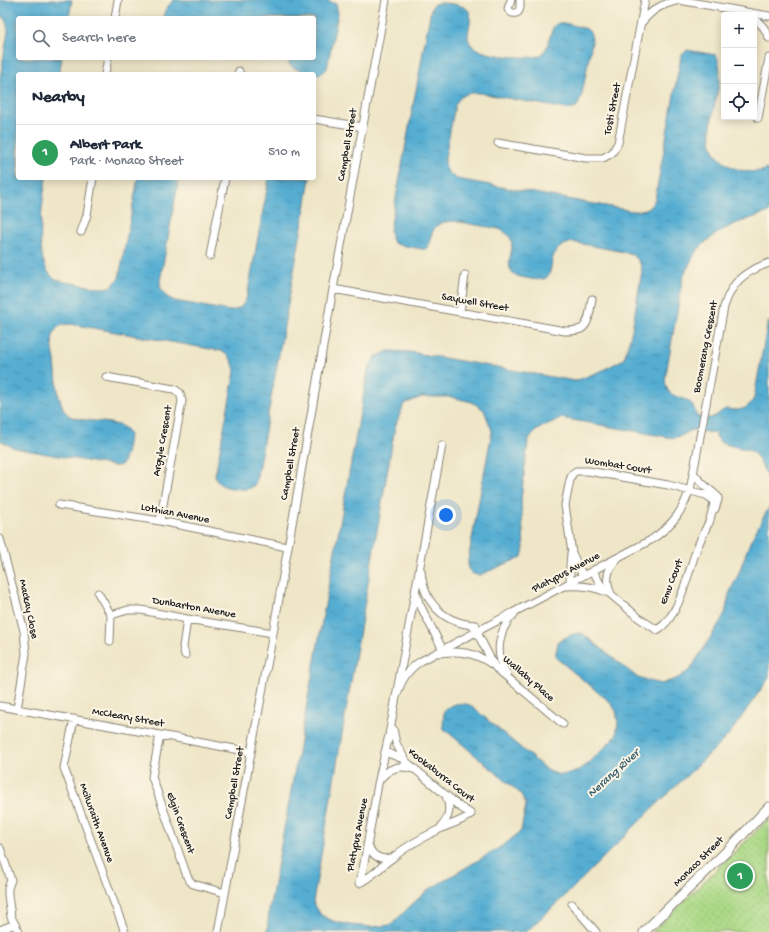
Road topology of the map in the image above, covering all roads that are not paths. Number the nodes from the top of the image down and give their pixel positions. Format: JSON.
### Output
{"nodes":[{"id":1,"x":386,"y":0,"type":"edge"},
{"id":2,"x":511,"y":0,"type":"edge"},
{"id":3,"x":520,"y":0,"type":"edge"},
{"id":4,"x":645,"y":0,"type":"edge"},
{"id":5,"x":681,"y":0,"type":"edge"},
{"id":6,"x":119,"y":1,"type":"edge"},
{"id":7,"x":737,"y":12,"type":"edge"},
{"id":8,"x":757,"y":15,"type":"edge"},
{"id":9,"x":115,"y":16,"type":"edge"},
{"id":10,"x":769,"y":16,"type":"edge"},
{"id":11,"x":757,"y":21,"type":"edge"},
{"id":12,"x":640,"y":24,"type":"junction"},
{"id":13,"x":769,"y":38,"type":"edge"},
{"id":14,"x":769,"y":58,"type":"edge"},
{"id":15,"x":108,"y":60,"type":"edge"},
{"id":16,"x":105,"y":72,"type":"edge"},
{"id":17,"x":758,"y":118,"type":"dead end"},
{"id":18,"x":316,"y":119,"type":"edge"},
{"id":19,"x":363,"y":127,"type":"junction"},
{"id":20,"x":498,"y":143,"type":"dead end"},
{"id":21,"x":93,"y":180,"type":"edge"},
{"id":22,"x":225,"y":180,"type":"edge"},
{"id":23,"x":80,"y":232,"type":"dead end"},
{"id":24,"x":210,"y":256,"type":"dead end"},
{"id":25,"x":769,"y":263,"type":"edge"},
{"id":26,"x":465,"y":275,"type":"dead end"},
{"id":27,"x":333,"y":289,"type":"junction"},
{"id":28,"x":592,"y":299,"type":"dead end"},
{"id":29,"x":460,"y":312,"type":"junction"},
{"id":30,"x":106,"y":377,"type":"dead end"},
{"id":31,"x":701,"y":432,"type":"joint"},
{"id":32,"x":442,"y":445,"type":"dead end"},
{"id":33,"x":694,"y":474,"type":"junction"},
{"id":34,"x":689,"y":491,"type":"junction"},
{"id":35,"x":59,"y":505,"type":"dead end"},
{"id":36,"x":160,"y":521,"type":"junction"},
{"id":37,"x":709,"y":523,"type":"junction"},
{"id":38,"x":0,"y":539,"type":"edge"},
{"id":39,"x":287,"y":548,"type":"junction"},
{"id":40,"x":572,"y":550,"type":"junction"},
{"id":41,"x":622,"y":556,"type":"junction"},
{"id":42,"x":420,"y":562,"type":"junction"},
{"id":43,"x":593,"y":571,"type":"junction"},
{"id":44,"x":583,"y":576,"type":"junction"},
{"id":45,"x":566,"y":585,"type":"junction"},
{"id":46,"x":416,"y":587,"type":"junction"},
{"id":47,"x":98,"y":594,"type":"dead end"},
{"id":48,"x":611,"y":594,"type":"junction"},
{"id":49,"x":518,"y":610,"type":"junction"},
{"id":50,"x":111,"y":615,"type":"junction"},
{"id":51,"x":187,"y":619,"type":"junction"},
{"id":52,"x":499,"y":620,"type":"junction"},
{"id":53,"x":473,"y":625,"type":"junction"},
{"id":54,"x":476,"y":632,"type":"junction"},
{"id":55,"x":273,"y":633,"type":"junction"},
{"id":56,"x":110,"y":641,"type":"dead end"},
{"id":57,"x":444,"y":651,"type":"junction"},
{"id":58,"x":185,"y":655,"type":"dead end"},
{"id":59,"x":496,"y":668,"type":"junction"},
{"id":60,"x":510,"y":680,"type":"junction"},
{"id":61,"x":396,"y":697,"type":"junction"},
{"id":62,"x":0,"y":706,"type":"edge"},
{"id":63,"x":17,"y":709,"type":"junction"},
{"id":64,"x":74,"y":719,"type":"junction"},
{"id":65,"x":392,"y":721,"type":"junction"},
{"id":66,"x":564,"y":724,"type":"dead end"},
{"id":67,"x":160,"y":735,"type":"junction"},
{"id":68,"x":251,"y":752,"type":"junction"},
{"id":69,"x":385,"y":752,"type":"junction"},
{"id":70,"x":408,"y":764,"type":"junction"},
{"id":71,"x":417,"y":771,"type":"junction"},
{"id":72,"x":378,"y":784,"type":"junction"},
{"id":73,"x":443,"y":793,"type":"junction"},
{"id":74,"x":769,"y":807,"type":"edge"},
{"id":75,"x":440,"y":829,"type":"junction"},
{"id":76,"x":368,"y":841,"type":"junction"},
{"id":77,"x":0,"y":848,"type":"edge"},
{"id":78,"x":391,"y":858,"type":"junction"},
{"id":79,"x":359,"y":883,"type":"joint"},
{"id":80,"x":225,"y":893,"type":"junction"},
{"id":81,"x":572,"y":904,"type":"dead end"},
{"id":82,"x":14,"y":924,"type":"junction"},
{"id":83,"x":0,"y":930,"type":"edge"},
{"id":84,"x":19,"y":932,"type":"edge"},
{"id":85,"x":125,"y":932,"type":"edge"},
{"id":86,"x":218,"y":932,"type":"edge"},
{"id":87,"x":596,"y":932,"type":"edge"},
{"id":88,"x":644,"y":932,"type":"edge"}],
"edges":[{"from":1,"to":19,"type":"street","name":"Campbell Street"},
{"from":2,"to":3,"type":"street"},
{"from":4,"to":12,"type":"street","name":"Tosti Street"},
{"from":5,"to":7,"type":"street"},
{"from":5,"to":12,"type":"street"},
{"from":6,"to":9,"type":"street"},
{"from":8,"to":10,"type":"street"},
{"from":11,"to":13,"type":"street"},
{"from":12,"to":20,"type":"street","name":"Tosti Street"},
{"from":14,"to":17,"type":"street"},
{"from":15,"to":16,"type":"street"},
{"from":18,"to":19,"type":"street"},
{"from":19,"to":27,"type":"street","name":"Campbell Street"},
{"from":21,"to":23,"type":"street"},
{"from":22,"to":24,"type":"street"},
{"from":25,"to":31,"type":"street","name":"Boomerang Crescent"},
{"from":26,"to":29,"type":"street"},
{"from":27,"to":29,"type":"street","name":"Saywell Street"},
{"from":27,"to":39,"type":"street","name":"Campbell Street"},
{"from":28,"to":29,"type":"street","name":"Saywell Street"},
{"from":30,"to":36,"type":"street","name":"Argyle Crescent"},
{"from":31,"to":33,"type":"street","name":"Platypus Avenue"},
{"from":32,"to":42,"type":"street","name":"Platypus Avenue"},
{"from":33,"to":34,"type":"street","name":"Platypus Avenue"},
{"from":33,"to":37,"type":"street","name":"Emu Court"},
{"from":34,"to":37,"type":"street","name":"Emu Court"},
{"from":34,"to":40,"type":"street","name":"Wombat Court"},
{"from":34,"to":41,"type":"street","name":"Platypus Avenue"},
{"from":35,"to":36,"type":"street","name":"Lothian Avenue"},
{"from":36,"to":39,"type":"street","name":"Lothian Avenue"},
{"from":37,"to":48,"type":"street","name":"Emu Court"},
{"from":38,"to":63,"type":"street","name":"Mackay Close"},
{"from":39,"to":55,"type":"street","name":"Campbell Street"},
{"from":40,"to":44,"type":"street","name":"Wombat Court"},
{"from":40,"to":45,"type":"street","name":"Wombat Court"},
{"from":41,"to":43,"type":"street","name":"Platypus Avenue"},
{"from":41,"to":48,"type":"street"},
{"from":42,"to":46,"type":"street","name":"Platypus Avenue"},
{"from":42,"to":53,"type":"street"},
{"from":43,"to":44,"type":"street","name":"Platypus Avenue"},
{"from":43,"to":48,"type":"street","name":"Emu Court"},
{"from":44,"to":45,"type":"street","name":"Platypus Avenue"},
{"from":45,"to":48,"type":"street"},
{"from":45,"to":49,"type":"street","name":"Platypus Avenue"},
{"from":46,"to":57,"type":"street"},
{"from":46,"to":61,"type":"street","name":"Platypus Avenue"},
{"from":47,"to":50,"type":"street"},
{"from":49,"to":52,"type":"street","name":"Platypus Avenue"},
{"from":49,"to":60,"type":"street"},
{"from":50,"to":51,"type":"street","name":"Dunbarton Avenue"},
{"from":50,"to":56,"type":"street"},
{"from":51,"to":55,"type":"street","name":"Dunbarton Avenue"},
{"from":51,"to":58,"type":"street"},
{"from":52,"to":53,"type":"street"},
{"from":52,"to":54,"type":"street","name":"Platypus Avenue"},
{"from":53,"to":54,"type":"street","name":"Wallaby Place"},
{"from":54,"to":57,"type":"street","name":"Platypus Avenue"},
{"from":54,"to":59,"type":"street","name":"Wallaby Place"},
{"from":55,"to":68,"type":"street","name":"Campbell Street"},
{"from":57,"to":59,"type":"street"},
{"from":57,"to":61,"type":"street","name":"Platypus Avenue"},
{"from":59,"to":60,"type":"street","name":"Wallaby Place"},
{"from":60,"to":66,"type":"street","name":"Wallaby Place"},
{"from":61,"to":65,"type":"street","name":"Platypus Avenue"},
{"from":62,"to":63,"type":"street","name":"McCleary Street"},
{"from":63,"to":64,"type":"street","name":"McCleary Street"},
{"from":64,"to":67,"type":"street","name":"McCleary Street"},
{"from":64,"to":85,"type":"street","name":"Mcilwraith Avenue"},
{"from":65,"to":69,"type":"street","name":"Platypus Avenue"},
{"from":65,"to":70,"type":"street"},
{"from":67,"to":68,"type":"street","name":"McCleary Street"},
{"from":67,"to":80,"type":"street","name":"Elgin Crescent"},
{"from":68,"to":80,"type":"street","name":"Campbell Street"},
{"from":69,"to":70,"type":"street","name":"Kookaburra Court"},
{"from":69,"to":72,"type":"street","name":"Platypus Avenue"},
{"from":70,"to":71,"type":"street","name":"Kookaburra Court"},
{"from":71,"to":72,"type":"street"},
{"from":71,"to":73,"type":"street","name":"Kookaburra Court"},
{"from":72,"to":76,"type":"street","name":"Platypus Avenue"},
{"from":73,"to":75,"type":"street"},
{"from":73,"to":75,"type":"street","name":"Kookaburra Court"},
{"from":74,"to":88,"type":"street","name":"Monaco Street"},
{"from":75,"to":78,"type":"street","name":"Kookaburra Court"},
{"from":76,"to":78,"type":"street"},
{"from":76,"to":79,"type":"street","name":"Platypus Avenue"},
{"from":77,"to":82,"type":"street"},
{"from":78,"to":79,"type":"street","name":"Kookaburra Court"},
{"from":80,"to":86,"type":"street","name":"Campbell Street"},
{"from":81,"to":87,"type":"street"},
{"from":82,"to":83,"type":"street"},
{"from":82,"to":84,"type":"street"}]}
